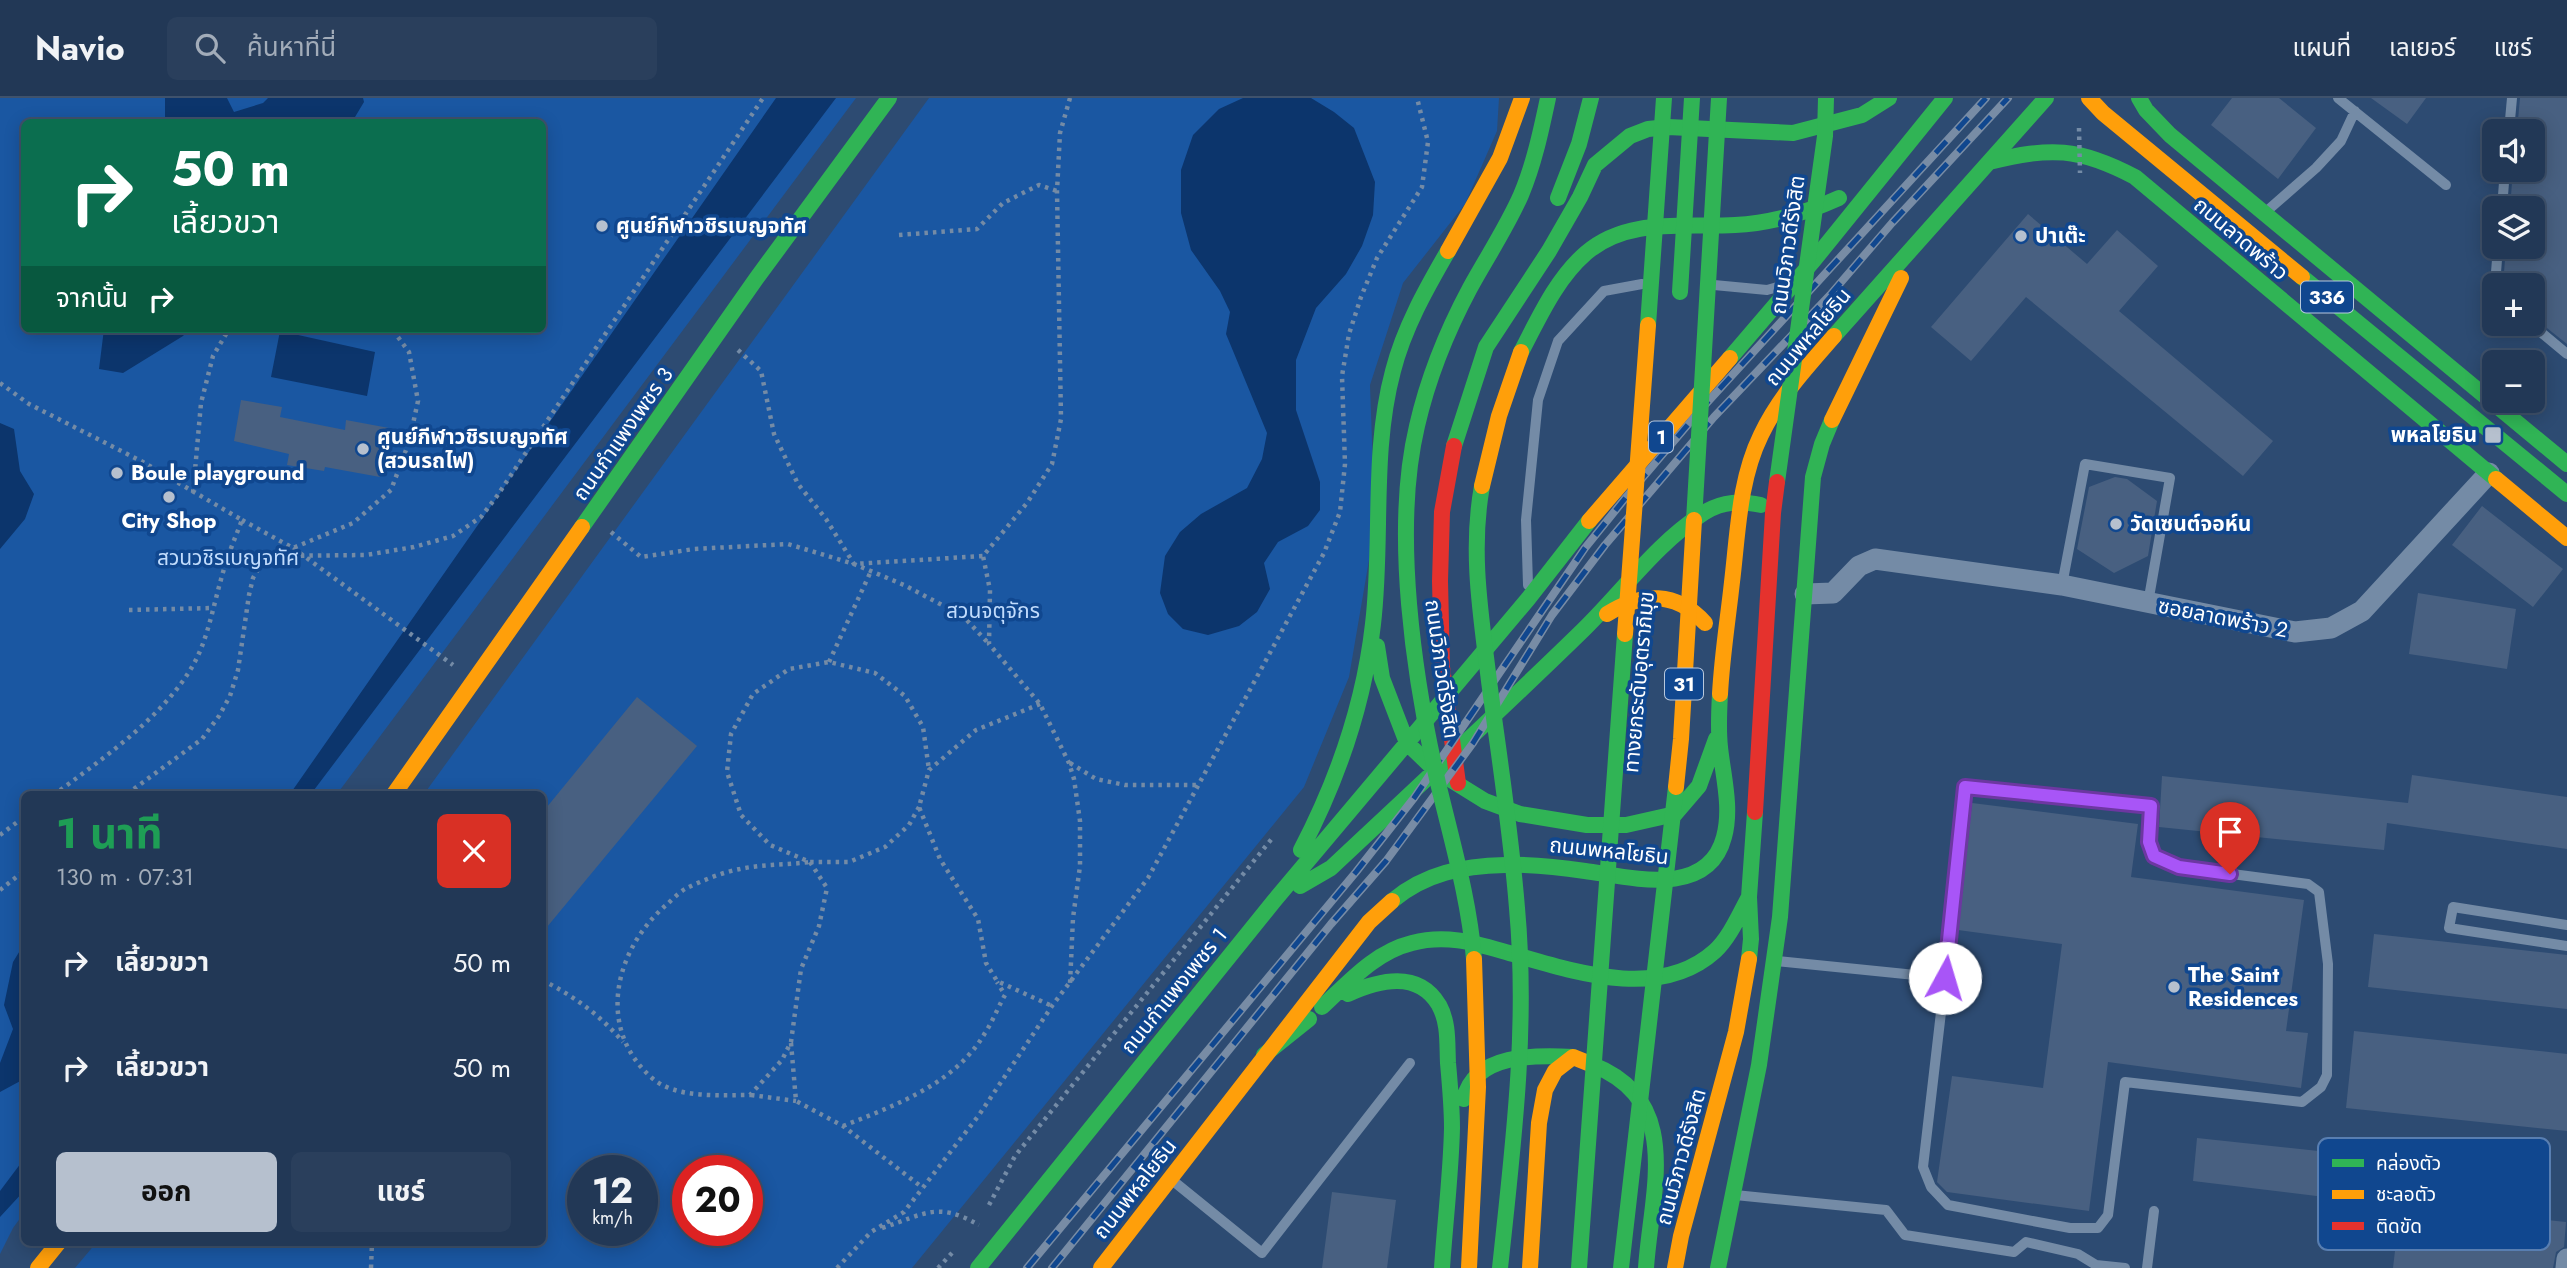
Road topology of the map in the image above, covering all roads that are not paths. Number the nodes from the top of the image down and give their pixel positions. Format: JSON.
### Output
{"nodes":[{"id":1,"x":889,"y":98,"type":"edge"},
{"id":2,"x":1522,"y":98,"type":"edge"},
{"id":3,"x":1548,"y":98,"type":"edge"},
{"id":4,"x":1591,"y":98,"type":"edge"},
{"id":5,"x":1664,"y":98,"type":"edge"},
{"id":6,"x":1692,"y":98,"type":"edge"},
{"id":7,"x":1718,"y":98,"type":"edge"},
{"id":8,"x":1826,"y":98,"type":"edge"},
{"id":9,"x":1889,"y":98,"type":"edge"},
{"id":10,"x":1945,"y":98,"type":"edge"},
{"id":11,"x":2046,"y":98,"type":"edge"},
{"id":12,"x":2089,"y":98,"type":"edge"},
{"id":13,"x":2139,"y":98,"type":"edge"},
{"id":14,"x":2338,"y":98,"type":"edge"},
{"id":15,"x":2512,"y":98,"type":"edge"},
{"id":16,"x":1734,"y":111,"type":"dead end"},
{"id":17,"x":2355,"y":111,"type":"junction"},
{"id":18,"x":1637,"y":112,"type":"dead end"},
{"id":19,"x":2510,"y":119,"type":"edge"},
{"id":20,"x":1584,"y":125,"type":"junction"},
{"id":21,"x":1634,"y":154,"type":"dead end"},
{"id":22,"x":1602,"y":159,"type":"junction"},
{"id":23,"x":2201,"y":161,"type":"junction"},
{"id":24,"x":1989,"y":162,"type":"junction"},
{"id":25,"x":1878,"y":178,"type":"junction"},
{"id":26,"x":2446,"y":185,"type":"dead end"},
{"id":27,"x":2162,"y":200,"type":"junction"},
{"id":28,"x":1552,"y":208,"type":"dead end"},
{"id":29,"x":1630,"y":209,"type":"dead end"},
{"id":30,"x":2263,"y":214,"type":"junction"},
{"id":31,"x":1917,"y":244,"type":"junction"},
{"id":32,"x":1796,"y":282,"type":"junction"},
{"id":33,"x":1688,"y":283,"type":"dead end"},
{"id":34,"x":1700,"y":284,"type":"dead end"},
{"id":35,"x":1680,"y":304,"type":"dead end"},
{"id":36,"x":1494,"y":306,"type":"dead end"},
{"id":37,"x":1623,"y":307,"type":"dead end"},
{"id":38,"x":2545,"y":336,"type":"edge"},
{"id":39,"x":2567,"y":354,"type":"edge"},
{"id":40,"x":1458,"y":379,"type":"dead end"},
{"id":41,"x":1683,"y":383,"type":"dead end"},
{"id":42,"x":1381,"y":445,"type":"junction"},
{"id":43,"x":2567,"y":464,"type":"edge"},
{"id":44,"x":2488,"y":473,"type":"junction"},
{"id":45,"x":1426,"y":474,"type":"dead end"},
{"id":46,"x":1611,"y":474,"type":"dead end"},
{"id":47,"x":1813,"y":477,"type":"junction"},
{"id":48,"x":2567,"y":494,"type":"edge"},
{"id":49,"x":1741,"y":501,"type":"junction"},
{"id":50,"x":1791,"y":514,"type":"junction"},
{"id":51,"x":1675,"y":519,"type":"dead end"},
{"id":52,"x":1607,"y":530,"type":"dead end"},
{"id":53,"x":2567,"y":538,"type":"edge"},
{"id":54,"x":1735,"y":558,"type":"junction"},
{"id":55,"x":1671,"y":561,"type":"dead end"},
{"id":56,"x":1807,"y":568,"type":"junction"},
{"id":57,"x":2062,"y":585,"type":"junction"},
{"id":58,"x":1603,"y":586,"type":"dead end"},
{"id":59,"x":1669,"y":589,"type":"dead end"},
{"id":60,"x":1805,"y":594,"type":"junction"},
{"id":61,"x":1528,"y":599,"type":"junction"},
{"id":62,"x":2148,"y":603,"type":"junction"},
{"id":63,"x":1666,"y":616,"type":"dead end"},
{"id":64,"x":1373,"y":623,"type":"junction"},
{"id":65,"x":1582,"y":632,"type":"junction"},
{"id":66,"x":1600,"y":641,"type":"dead end"},
{"id":67,"x":1724,"y":654,"type":"junction"},
{"id":68,"x":1446,"y":697,"type":"junction"},
{"id":69,"x":1719,"y":731,"type":"junction"},
{"id":70,"x":1407,"y":743,"type":"junction"},
{"id":71,"x":1453,"y":753,"type":"junction"},
{"id":72,"x":1435,"y":770,"type":"junction"},
{"id":73,"x":1458,"y":783,"type":"junction"},
{"id":74,"x":396,"y":791,"type":"edge"},
{"id":75,"x":1650,"y":797,"type":"dead end"},
{"id":76,"x":1588,"y":808,"type":"dead end"},
{"id":77,"x":1552,"y":835,"type":"dead end"},
{"id":78,"x":1586,"y":837,"type":"junction"},
{"id":79,"x":1646,"y":838,"type":"dead end"},
{"id":80,"x":1528,"y":841,"type":"dead end"},
{"id":81,"x":1643,"y":866,"type":"dead end"},
{"id":82,"x":1435,"y":874,"type":"junction"},
{"id":83,"x":1582,"y":892,"type":"dead end"},
{"id":84,"x":1641,"y":894,"type":"dead end"},
{"id":85,"x":1749,"y":897,"type":"junction"},
{"id":86,"x":1274,"y":901,"type":"junction"},
{"id":87,"x":2567,"y":925,"type":"edge"},
{"id":88,"x":2567,"y":946,"type":"edge"},
{"id":89,"x":1773,"y":961,"type":"junction"},
{"id":90,"x":1577,"y":962,"type":"dead end"},
{"id":91,"x":1634,"y":963,"type":"dead end"},
{"id":92,"x":1945,"y":978,"type":"junction"},
{"id":93,"x":1575,"y":989,"type":"dead end"},
{"id":94,"x":1632,"y":991,"type":"dead end"},
{"id":95,"x":1309,"y":1019,"type":"junction"},
{"id":96,"x":1572,"y":1051,"type":"junction"},
{"id":97,"x":1264,"y":1055,"type":"junction"},
{"id":98,"x":1625,"y":1060,"type":"dead end"},
{"id":99,"x":1410,"y":1063,"type":"dead end"},
{"id":100,"x":1568,"y":1087,"type":"dead end"},
{"id":101,"x":1622,"y":1102,"type":"dead end"},
{"id":102,"x":1452,"y":1127,"type":"junction"},
{"id":103,"x":1170,"y":1178,"type":"junction"},
{"id":104,"x":1732,"y":1195,"type":"junction"},
{"id":105,"x":1613,"y":1199,"type":"dead end"},
{"id":106,"x":2154,"y":1212,"type":"dead end"},
{"id":107,"x":56,"y":1246,"type":"edge"},
{"id":108,"x":2567,"y":1259,"type":"edge"},
{"id":109,"x":38,"y":1268,"type":"edge"},
{"id":110,"x":978,"y":1268,"type":"edge"},
{"id":111,"x":1101,"y":1268,"type":"edge"},
{"id":112,"x":1442,"y":1268,"type":"edge"},
{"id":113,"x":1468,"y":1268,"type":"edge"},
{"id":114,"x":1500,"y":1268,"type":"edge"},
{"id":115,"x":1530,"y":1268,"type":"edge"},
{"id":116,"x":1579,"y":1268,"type":"edge"},
{"id":117,"x":1606,"y":1268,"type":"edge"},
{"id":118,"x":1621,"y":1268,"type":"edge"},
{"id":119,"x":1646,"y":1268,"type":"edge"},
{"id":120,"x":1675,"y":1268,"type":"edge"},
{"id":121,"x":1718,"y":1268,"type":"edge"},
{"id":122,"x":2125,"y":1268,"type":"edge"},
{"id":123,"x":2147,"y":1268,"type":"edge"},
{"id":124,"x":2566,"y":1268,"type":"edge"}],
"edges":[{"from":1,"to":74,"type":"main road","name":"ถนนกำแพงเพชร 3"},
{"from":2,"to":42,"type":"main road"},
{"from":3,"to":113,"type":"main road","name":"ถนนวิภาวดีรังสิต","bridge":true},
{"from":4,"to":20,"type":"main road"},
{"from":5,"to":116,"type":"main road","name":"ทางยกระดับอุตราภิมุข","bridge":true},
{"from":6,"to":35,"type":"main road","bridge":true},
{"from":7,"to":118,"type":"main road","name":"ถนนวิภาวดีรังสิต","number":"31","bridge":true},
{"from":8,"to":85,"type":"main road","name":"ถนนวิภาวดีรังสิต","bridge":true},
{"from":9,"to":22,"type":"main road"},
{"from":10,"to":25,"type":"main road","number":"1"},
{"from":11,"to":24,"type":"main road","name":"ถนนพหลโยธิน"},
{"from":12,"to":48,"type":"main road","number":"336","bridge":true},
{"from":13,"to":23,"type":"main road","name":"ถนนลาดพร้าว"},
{"from":14,"to":17,"type":"lane"},
{"from":15,"to":19,"type":"lane"},
{"from":16,"to":41,"type":"main road","bridge":true},
{"from":17,"to":26,"type":"lane"},
{"from":17,"to":30,"type":"lane"},
{"from":18,"to":21,"type":"main road"},
{"from":20,"to":22,"type":"main road"},
{"from":20,"to":28,"type":"main road"},
{"from":22,"to":68,"type":"main road"},
{"from":23,"to":27,"type":"main road"},
{"from":23,"to":30,"type":"main road","name":"ถนนลาดพร้าว"},
{"from":24,"to":27,"type":"main road","name":"ถนนลาดพร้าว"},
{"from":24,"to":31,"type":"main road","name":"ถนนพหลโยธิน"},
{"from":25,"to":32,"type":"main road","number":"1"},
{"from":25,"to":114,"type":"main road","bridge":true},
{"from":27,"to":44,"type":"main road","name":"ถนนลาดพร้าว"},
{"from":29,"to":37,"type":"main road"},
{"from":30,"to":43,"type":"main road","name":"ถนนลาดพร้าว"},
{"from":31,"to":47,"type":"main road"},
{"from":31,"to":49,"type":"main road","name":"ถนนพหลโยธิน"},
{"from":32,"to":34,"type":"lane"},
{"from":32,"to":61,"type":"main road","number":"1"},
{"from":33,"to":61,"type":"lane"},
{"from":36,"to":40,"type":"main road"},
{"from":38,"to":39,"type":"lane"},
{"from":42,"to":45,"type":"main road"},
{"from":42,"to":64,"type":"main road"},
{"from":44,"to":53,"type":"main road","name":"ถนนลาดพร้าว"},
{"from":44,"to":62,"type":"street","name":"ซอยลาดพร้าว 2"},
{"from":46,"to":52,"type":"main road"},
{"from":47,"to":50,"type":"main road"},
{"from":47,"to":56,"type":"main road"},
{"from":49,"to":50,"type":"main road"},
{"from":49,"to":54,"type":"main road","name":"ถนนพหลโยธิน"},
{"from":49,"to":65,"type":"main road"},
{"from":50,"to":54,"type":"main road"},
{"from":50,"to":56,"type":"main road"},
{"from":51,"to":55,"type":"main road"},
{"from":54,"to":67,"type":"main road","name":"ถนนพหลโยธิน"},
{"from":56,"to":60,"type":"main road"},
{"from":57,"to":60,"type":"street","name":"ซอยลาดพร้าว 2"},
{"from":57,"to":62,"type":"street","name":"ซอยลาดพร้าว 2"},
{"from":57,"to":62,"type":"lane"},
{"from":58,"to":66,"type":"main road"},
{"from":59,"to":63,"type":"main road","name":"ทางยกระดับอุตราภิมุข"},
{"from":60,"to":89,"type":"main road"},
{"from":61,"to":68,"type":"main road","number":"1"},
{"from":64,"to":70,"type":"main road"},
{"from":64,"to":86,"type":"main road"},
{"from":65,"to":67,"type":"main road"},
{"from":65,"to":71,"type":"main road"},
{"from":67,"to":69,"type":"main road","name":"ถนนพหลโยธิน"},
{"from":68,"to":70,"type":"main road","name":"ถนนกำแพงเพชร 1"},
{"from":68,"to":71,"type":"main road"},
{"from":69,"to":78,"type":"main road"},
{"from":69,"to":82,"type":"main road","name":"ถนนพหลโยธิน"},
{"from":70,"to":72,"type":"main road"},
{"from":70,"to":86,"type":"main road","name":"ถนนกำแพงเพชร 1"},
{"from":71,"to":72,"type":"main road"},
{"from":71,"to":73,"type":"main road"},
{"from":72,"to":73,"type":"main road"},
{"from":72,"to":86,"type":"main road"},
{"from":73,"to":78,"type":"main road"},
{"from":75,"to":79,"type":"main road","name":"ทางยกระดับอุตราภิมุข"},
{"from":76,"to":78,"type":"main road"},
{"from":77,"to":78,"type":"main road"},
{"from":78,"to":83,"type":"main road"},
{"from":80,"to":82,"type":"main road"},
{"from":81,"to":84,"type":"main road"},
{"from":82,"to":97,"type":"main road","name":"ถนนพหลโยธิน"},
{"from":85,"to":95,"type":"main road"},
{"from":85,"to":120,"type":"main road","name":"ถนนวิภาวดีรังสิต"},
{"from":86,"to":110,"type":"main road","name":"ถนนกำแพงเพชร 1"},
{"from":87,"to":88,"type":"lane"},
{"from":89,"to":92,"type":"lane"},
{"from":89,"to":104,"type":"main road"},
{"from":90,"to":93,"type":"main road"},
{"from":91,"to":94,"type":"main road"},
{"from":92,"to":92,"type":"lane"},
{"from":95,"to":97,"type":"main road"},
{"from":95,"to":102,"type":"main road"},
{"from":96,"to":100,"type":"main road"},
{"from":96,"to":102,"type":"main road"},
{"from":96,"to":115,"type":"main road"},
{"from":96,"to":119,"type":"main road"},
{"from":97,"to":103,"type":"main road","name":"ถนนพหลโยธิน"},
{"from":98,"to":101,"type":"main road"},
{"from":99,"to":103,"type":"lane"},
{"from":102,"to":112,"type":"main road"},
{"from":103,"to":111,"type":"main road","name":"ถนนพหลโยธิน"},
{"from":104,"to":121,"type":"main road"},
{"from":104,"to":122,"type":"lane"},
{"from":105,"to":117,"type":"main road"},
{"from":106,"to":123,"type":"lane"},
{"from":107,"to":109,"type":"main road"},
{"from":108,"to":124,"type":"street"}]}
